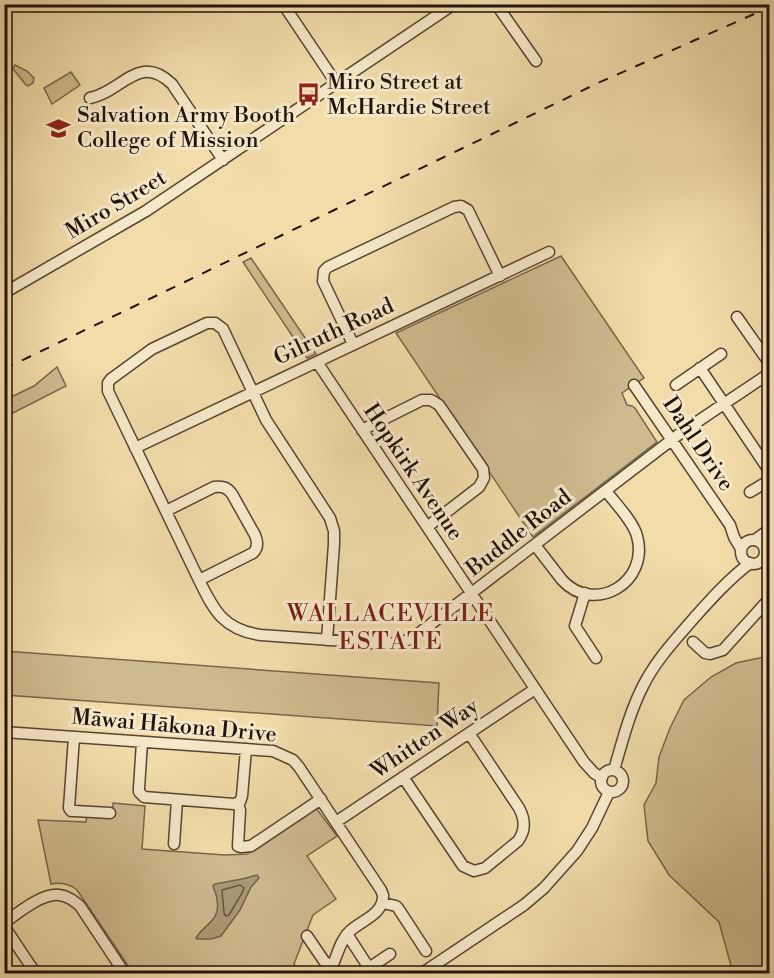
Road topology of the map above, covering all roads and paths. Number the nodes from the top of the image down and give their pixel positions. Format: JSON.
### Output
{"nodes":[{"id":1,"x":283,"y":4,"type":"edge"},
{"id":2,"x":454,"y":4,"type":"edge"},
{"id":3,"x":496,"y":4,"type":"edge"},
{"id":4,"x":536,"y":62,"type":"dead end"},
{"id":5,"x":336,"y":83,"type":"junction"},
{"id":6,"x":90,"y":98,"type":"dead end"},
{"id":7,"x":224,"y":160,"type":"junction"},
{"id":8,"x":545,"y":257,"type":"dead end"},
{"id":9,"x":500,"y":276,"type":"junction"},
{"id":10,"x":4,"y":293,"type":"edge"},
{"id":11,"x":737,"y":317,"type":"dead end"},
{"id":12,"x":353,"y":344,"type":"junction"},
{"id":13,"x":721,"y":354,"type":"dead end"},
{"id":14,"x":317,"y":362,"type":"junction"},
{"id":15,"x":770,"y":364,"type":"edge"},
{"id":16,"x":700,"y":368,"type":"junction"},
{"id":17,"x":770,"y":373,"type":"edge"},
{"id":18,"x":634,"y":385,"type":"dead end"},
{"id":19,"x":676,"y":385,"type":"dead end"},
{"id":20,"x":253,"y":392,"type":"junction"},
{"id":21,"x":724,"y":404,"type":"junction"},
{"id":22,"x":362,"y":430,"type":"junction"},
{"id":23,"x":671,"y":440,"type":"junction"},
{"id":24,"x":135,"y":448,"type":"junction"},
{"id":25,"x":770,"y":472,"type":"edge"},
{"id":26,"x":770,"y":480,"type":"edge"},
{"id":27,"x":606,"y":491,"type":"junction"},
{"id":28,"x":750,"y":492,"type":"dead end"},
{"id":29,"x":166,"y":510,"type":"junction"},
{"id":30,"x":730,"y":525,"type":"junction"},
{"id":31,"x":427,"y":527,"type":"junction"},
{"id":32,"x":770,"y":529,"type":"edge"},
{"id":33,"x":752,"y":540,"type":"junction"},
{"id":34,"x":535,"y":545,"type":"junction"},
{"id":35,"x":767,"y":551,"type":"edge"},
{"id":36,"x":741,"y":552,"type":"junction"},
{"id":37,"x":753,"y":563,"type":"junction"},
{"id":38,"x":770,"y":569,"type":"edge"},
{"id":39,"x":199,"y":580,"type":"junction"},
{"id":40,"x":718,"y":591,"type":"junction"},
{"id":41,"x":585,"y":593,"type":"junction"},
{"id":42,"x":471,"y":594,"type":"junction"},
{"id":43,"x":770,"y":598,"type":"edge"},
{"id":44,"x":327,"y":640,"type":"junction"},
{"id":45,"x":693,"y":642,"type":"dead end"},
{"id":46,"x":596,"y":658,"type":"dead end"},
{"id":47,"x":535,"y":689,"type":"junction"},
{"id":48,"x":4,"y":732,"type":"edge"},
{"id":49,"x":469,"y":733,"type":"junction"},
{"id":50,"x":74,"y":737,"type":"junction"},
{"id":51,"x":142,"y":742,"type":"junction"},
{"id":52,"x":246,"y":749,"type":"junction"},
{"id":53,"x":614,"y":770,"type":"junction"},
{"id":54,"x":404,"y":777,"type":"junction"},
{"id":55,"x":602,"y":778,"type":"junction"},
{"id":56,"x":609,"y":792,"type":"junction"},
{"id":57,"x":321,"y":799,"type":"junction"},
{"id":58,"x":177,"y":800,"type":"junction"},
{"id":59,"x":238,"y":804,"type":"junction"},
{"id":60,"x":110,"y":813,"type":"dead end"},
{"id":61,"x":336,"y":822,"type":"junction"},
{"id":62,"x":174,"y":844,"type":"dead end"},
{"id":63,"x":383,"y":903,"type":"junction"},
{"id":64,"x":4,"y":925,"type":"edge"},
{"id":65,"x":347,"y":934,"type":"junction"},
{"id":66,"x":307,"y":936,"type":"dead end"},
{"id":67,"x":426,"y":951,"type":"dead end"},
{"id":68,"x":390,"y":954,"type":"dead end"},
{"id":69,"x":330,"y":970,"type":"edge"},
{"id":70,"x":365,"y":971,"type":"edge"},
{"id":71,"x":36,"y":974,"type":"edge"},
{"id":72,"x":125,"y":974,"type":"edge"},
{"id":73,"x":421,"y":974,"type":"edge"}],
"edges":[{"from":1,"to":5,"type":"street"},
{"from":2,"to":5,"type":"street","name":"Miro Street"},
{"from":3,"to":4,"type":"street"},
{"from":5,"to":7,"type":"street","name":"Miro Street"},
{"from":6,"to":7,"type":"street"},
{"from":7,"to":10,"type":"street","name":"Miro Street"},
{"from":8,"to":9,"type":"street","name":"Gilruth Road"},
{"from":9,"to":12,"type":"street","name":"Gilruth Road"},
{"from":9,"to":12,"type":"street"},
{"from":11,"to":15,"type":"street"},
{"from":12,"to":14,"type":"street","name":"Gilruth Road"},
{"from":13,"to":16,"type":"street"},
{"from":14,"to":20,"type":"street","name":"Gilruth Road"},
{"from":14,"to":22,"type":"street","name":"Hopkirk Avenue"},
{"from":16,"to":19,"type":"street"},
{"from":16,"to":21,"type":"street"},
{"from":17,"to":21,"type":"street","name":"Buddle Road"},
{"from":18,"to":23,"type":"street","name":"Dahl Drive"},
{"from":20,"to":24,"type":"street","name":"Gilruth Road"},
{"from":20,"to":24,"type":"street","name":"Buddle Road"},
{"from":20,"to":44,"type":"street"},
{"from":21,"to":23,"type":"street","name":"Buddle Road"},
{"from":21,"to":25,"type":"street"},
{"from":22,"to":31,"type":"street","name":"Hopkirk Avenue"},
{"from":22,"to":31,"type":"street"},
{"from":23,"to":27,"type":"street","name":"Buddle Road"},
{"from":23,"to":30,"type":"street","name":"Dahl Drive"},
{"from":24,"to":29,"type":"street","name":"Buddle Road"},
{"from":26,"to":28,"type":"street"},
{"from":27,"to":34,"type":"street","name":"Buddle Road"},
{"from":27,"to":41,"type":"street"},
{"from":29,"to":39,"type":"street","name":"Buddle Road"},
{"from":29,"to":39,"type":"street"},
{"from":30,"to":33,"type":"street","name":"Dahl Drive"},
{"from":30,"to":36,"type":"street","name":"Dahl Drive"},
{"from":31,"to":42,"type":"street","name":"Hopkirk Avenue"},
{"from":32,"to":33,"type":"street"},
{"from":33,"to":35,"type":"street"},
{"from":33,"to":36,"type":"street"},
{"from":34,"to":41,"type":"street"},
{"from":34,"to":42,"type":"street","name":"Buddle Road"},
{"from":35,"to":37,"type":"street"},
{"from":36,"to":37,"type":"street"},
{"from":36,"to":40,"type":"street"},
{"from":37,"to":38,"type":"street"},
{"from":37,"to":40,"type":"street"},
{"from":39,"to":44,"type":"street","name":"Buddle Road"},
{"from":40,"to":53,"type":"street"},
{"from":41,"to":46,"type":"street"},
{"from":42,"to":44,"type":"street","name":"Buddle Road"},
{"from":42,"to":47,"type":"street","name":"Hopkirk Avenue"},
{"from":43,"to":45,"type":"street"},
{"from":47,"to":49,"type":"street","name":"Whitten Way"},
{"from":47,"to":55,"type":"street","name":"Hopkirk Avenue"},
{"from":48,"to":50,"type":"street","name":"Māwai Hākona Drive"},
{"from":49,"to":54,"type":"street","name":"Whitten Way"},
{"from":49,"to":54,"type":"street"},
{"from":50,"to":51,"type":"street","name":"Māwai Hākona Drive"},
{"from":50,"to":60,"type":"street"},
{"from":51,"to":52,"type":"street","name":"Māwai Hākona Drive"},
{"from":51,"to":58,"type":"street"},
{"from":52,"to":57,"type":"street","name":"Māwai Hākona Drive"},
{"from":52,"to":59,"type":"street"},
{"from":53,"to":55,"type":"street"},
{"from":53,"to":56,"type":"street"},
{"from":54,"to":61,"type":"street","name":"Whitten Way"},
{"from":55,"to":56,"type":"street"},
{"from":56,"to":73,"type":"street"},
{"from":57,"to":59,"type":"street"},
{"from":57,"to":61,"type":"street","name":"Māwai Hākona Drive"},
{"from":58,"to":59,"type":"street"},
{"from":58,"to":62,"type":"street"},
{"from":61,"to":63,"type":"street","name":"Māwai Hākona Drive"},
{"from":63,"to":65,"type":"street"},
{"from":63,"to":67,"type":"street"},
{"from":64,"to":71,"type":"street"},
{"from":64,"to":72,"type":"street"},
{"from":65,"to":69,"type":"street"},
{"from":65,"to":70,"type":"street"},
{"from":66,"to":69,"type":"street"},
{"from":68,"to":70,"type":"street"}]}
